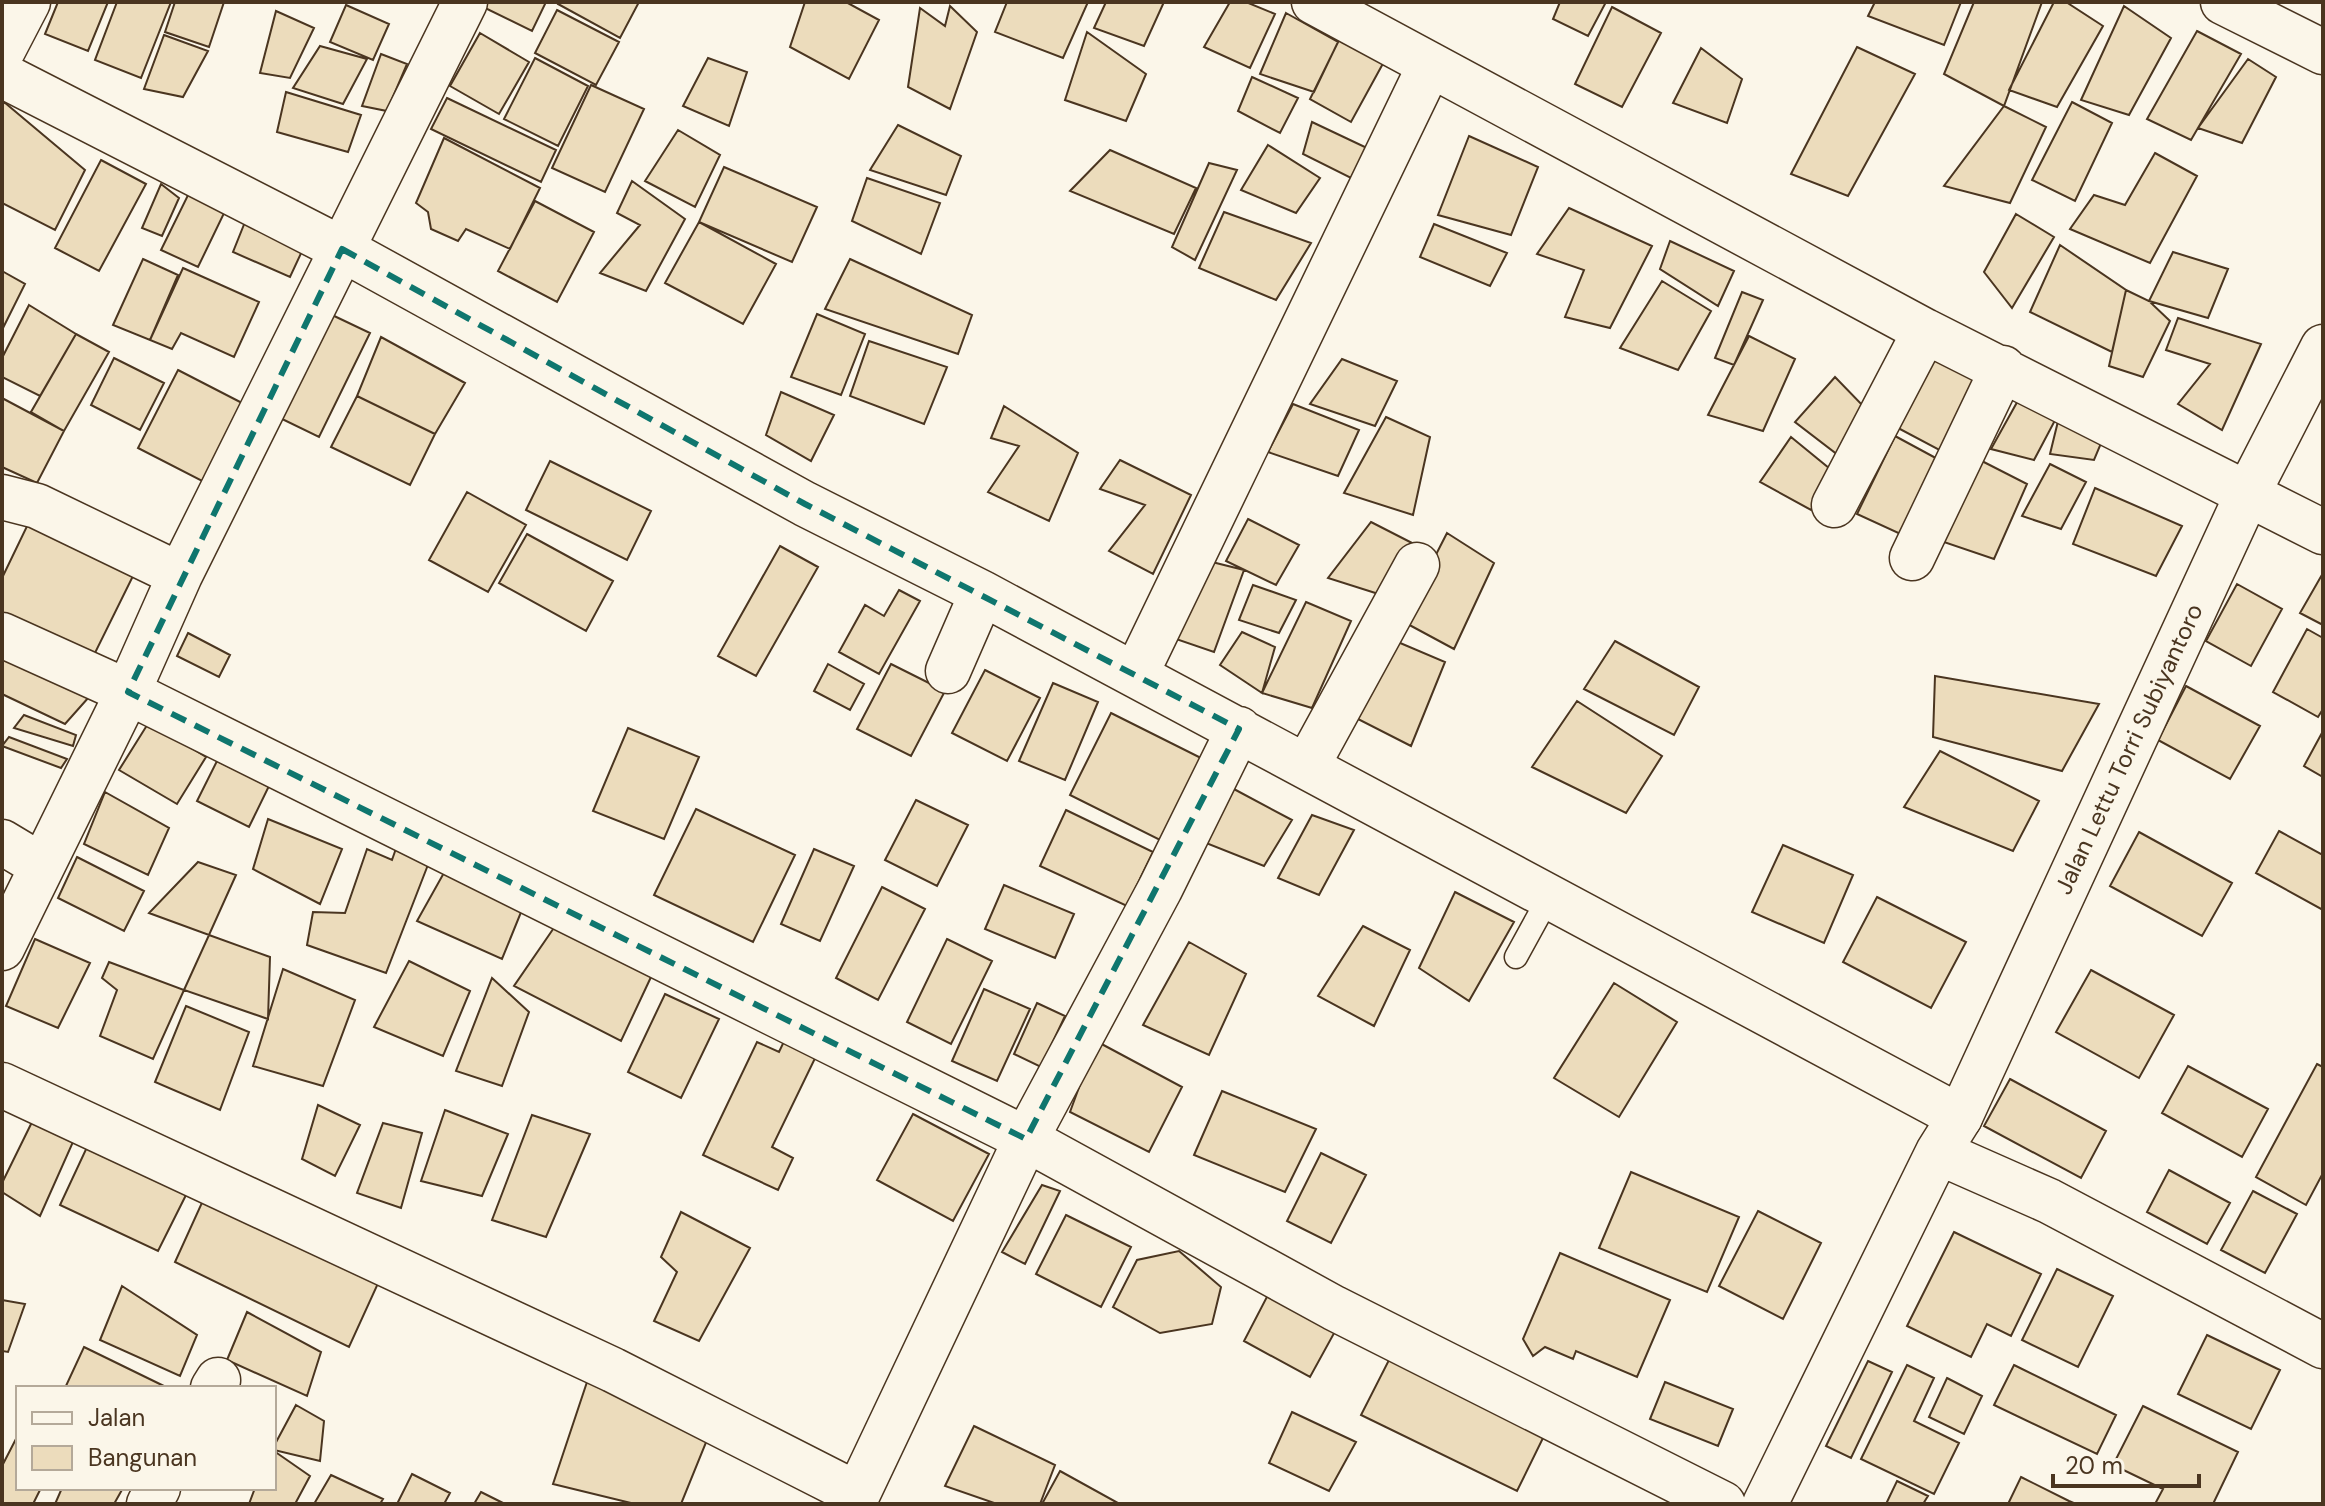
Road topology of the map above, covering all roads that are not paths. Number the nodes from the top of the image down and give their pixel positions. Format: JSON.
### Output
{"nodes":[{"id":1,"x":28,"y":2,"type":"edge"},
{"id":2,"x":465,"y":2,"type":"edge"},
{"id":3,"x":1314,"y":2,"type":"edge"},
{"id":4,"x":2223,"y":2,"type":"edge"},
{"id":5,"x":2,"y":52,"type":"edge"},
{"id":6,"x":2323,"y":52,"type":"edge"},
{"id":7,"x":1430,"y":65,"type":"junction"},
{"id":8,"x":2,"y":75,"type":"edge"},
{"id":9,"x":342,"y":249,"type":"junction"},
{"id":10,"x":1925,"y":331,"type":"junction"},
{"id":11,"x":2323,"y":347,"type":"edge"},
{"id":12,"x":2003,"y":368,"type":"junction"},
{"id":13,"x":2248,"y":493,"type":"junction"},
{"id":14,"x":2,"y":497,"type":"edge"},
{"id":15,"x":1834,"y":505,"type":"dead end"},
{"id":16,"x":2323,"y":532,"type":"edge"},
{"id":17,"x":1912,"y":558,"type":"dead end"},
{"id":18,"x":1417,"y":565,"type":"dead end"},
{"id":19,"x":180,"y":575,"type":"junction"},
{"id":20,"x":982,"y":593,"type":"junction"},
{"id":21,"x":2,"y":635,"type":"edge"},
{"id":22,"x":948,"y":671,"type":"dead end"},
{"id":23,"x":1136,"y":674,"type":"junction"},
{"id":24,"x":128,"y":692,"type":"junction"},
{"id":25,"x":1239,"y":729,"type":"junction"},
{"id":26,"x":1307,"y":766,"type":"junction"},
{"id":27,"x":2,"y":842,"type":"edge"},
{"id":28,"x":42,"y":866,"type":"junction"},
{"id":29,"x":1550,"y":895,"type":"junction"},
{"id":30,"x":2,"y":948,"type":"edge"},
{"id":31,"x":1516,"y":957,"type":"dead end"},
{"id":32,"x":2,"y":1085,"type":"edge"},
{"id":33,"x":1949,"y":1134,"type":"junction"},
{"id":34,"x":1026,"y":1139,"type":"junction"},
{"id":35,"x":2323,"y":1346,"type":"edge"},
{"id":36,"x":855,"y":1499,"type":"edge"},
{"id":37,"x":1723,"y":1504,"type":"edge"},
{"id":38,"x":1765,"y":1504,"type":"edge"}],
"edges":[{"from":1,"to":5,"type":"street"},
{"from":2,"to":9,"type":"street"},
{"from":3,"to":7,"type":"street"},
{"from":4,"to":6,"type":"street"},
{"from":7,"to":10,"type":"street"},
{"from":7,"to":23,"type":"street"},
{"from":8,"to":9,"type":"street"},
{"from":9,"to":19,"type":"street"},
{"from":9,"to":20,"type":"street"},
{"from":10,"to":12,"type":"street"},
{"from":10,"to":15,"type":"street"},
{"from":11,"to":13,"type":"street","name":"Jalan Lettu Torri Subiyantoro"},
{"from":12,"to":13,"type":"street"},
{"from":12,"to":17,"type":"street"},
{"from":13,"to":16,"type":"street"},
{"from":13,"to":33,"type":"street","name":"Jalan Lettu Torri Subiyantoro"},
{"from":14,"to":19,"type":"street"},
{"from":18,"to":26,"type":"street"},
{"from":19,"to":24,"type":"street"},
{"from":20,"to":22,"type":"street"},
{"from":20,"to":23,"type":"street"},
{"from":21,"to":24,"type":"street"},
{"from":23,"to":25,"type":"street"},
{"from":24,"to":28,"type":"street"},
{"from":24,"to":34,"type":"street"},
{"from":25,"to":26,"type":"street"},
{"from":25,"to":34,"type":"street"},
{"from":26,"to":29,"type":"street"},
{"from":27,"to":28,"type":"street"},
{"from":28,"to":30,"type":"street"},
{"from":29,"to":31,"type":"lane"},
{"from":29,"to":33,"type":"street"},
{"from":32,"to":36,"type":"street"},
{"from":33,"to":35,"type":"street"},
{"from":33,"to":38,"type":"street","name":"Jalan Lettu Torri Subiyantoro"},
{"from":34,"to":36,"type":"street"},
{"from":34,"to":37,"type":"street"}]}
